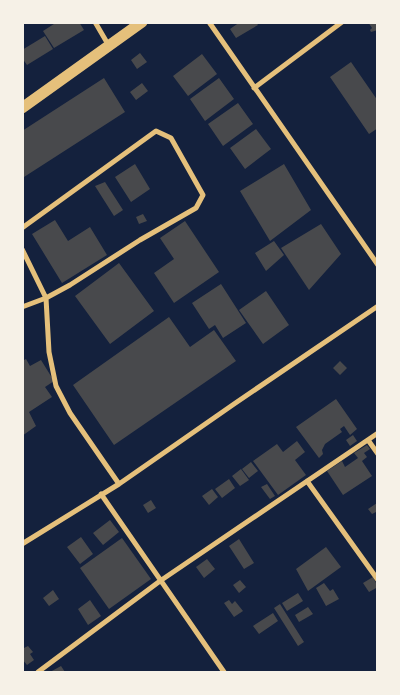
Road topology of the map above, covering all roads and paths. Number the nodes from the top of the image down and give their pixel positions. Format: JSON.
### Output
{"nodes":[{"id":1,"x":95,"y":22,"type":"edge"},
{"id":2,"x":142,"y":22,"type":"edge"},
{"id":3,"x":209,"y":22,"type":"edge"},
{"id":4,"x":342,"y":22,"type":"edge"},
{"id":5,"x":109,"y":46,"type":"junction"},
{"id":6,"x":254,"y":88,"type":"junction"},
{"id":7,"x":22,"y":108,"type":"edge"},
{"id":8,"x":22,"y":228,"type":"edge"},
{"id":9,"x":22,"y":249,"type":"edge"},
{"id":10,"x":378,"y":265,"type":"edge"},
{"id":11,"x":46,"y":298,"type":"junction"},
{"id":12,"x":378,"y":306,"type":"edge"},
{"id":13,"x":22,"y":307,"type":"edge"},
{"id":14,"x":378,"y":433,"type":"edge"},
{"id":15,"x":368,"y":440,"type":"junction"},
{"id":16,"x":378,"y":454,"type":"edge"},
{"id":17,"x":307,"y":481,"type":"junction"},
{"id":18,"x":119,"y":484,"type":"junction"},
{"id":19,"x":101,"y":494,"type":"junction"},
{"id":20,"x":24,"y":541,"type":"edge"},
{"id":21,"x":378,"y":580,"type":"edge"},
{"id":22,"x":160,"y":581,"type":"junction"},
{"id":23,"x":38,"y":672,"type":"edge"},
{"id":24,"x":224,"y":672,"type":"edge"}],
"edges":[{"from":1,"to":5,"type":"street"},
{"from":2,"to":5,"type":"main road"},
{"from":3,"to":6,"type":"street"},
{"from":4,"to":6,"type":"street"},
{"from":5,"to":7,"type":"main road"},
{"from":6,"to":10,"type":"street"},
{"from":8,"to":11,"type":"street"},
{"from":9,"to":11,"type":"street"},
{"from":11,"to":13,"type":"street"},
{"from":11,"to":18,"type":"street"},
{"from":12,"to":18,"type":"street"},
{"from":14,"to":15,"type":"street"},
{"from":15,"to":16,"type":"street"},
{"from":15,"to":17,"type":"street"},
{"from":17,"to":21,"type":"street"},
{"from":17,"to":22,"type":"street"},
{"from":18,"to":19,"type":"street"},
{"from":19,"to":20,"type":"street"},
{"from":19,"to":22,"type":"street"},
{"from":22,"to":23,"type":"street"},
{"from":22,"to":24,"type":"street"}]}
